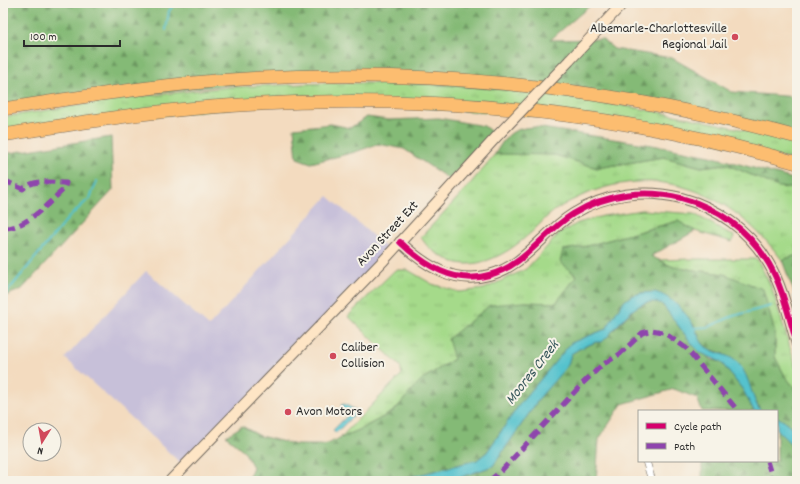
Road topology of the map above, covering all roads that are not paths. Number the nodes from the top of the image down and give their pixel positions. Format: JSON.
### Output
{"nodes":[{"id":1,"x":623,"y":3,"type":"edge"},
{"id":2,"x":3,"y":109,"type":"edge"},
{"id":3,"x":3,"y":135,"type":"edge"},
{"id":4,"x":797,"y":136,"type":"edge"},
{"id":5,"x":797,"y":163,"type":"edge"},
{"id":6,"x":400,"y":242,"type":"junction"},
{"id":7,"x":797,"y":344,"type":"edge"},
{"id":8,"x":646,"y":462,"type":"edge"},
{"id":9,"x":170,"y":481,"type":"edge"},
{"id":10,"x":652,"y":481,"type":"edge"}],
"edges":[{"from":1,"to":6,"type":"main road","name":"Avon Street Ext","bridge":true},
{"from":2,"to":4,"type":"highway"},
{"from":3,"to":5,"type":"highway"},
{"from":6,"to":7,"type":"main road"},
{"from":6,"to":9,"type":"main road","name":"Avon Street Ext"},
{"from":8,"to":10,"type":"street"}]}
